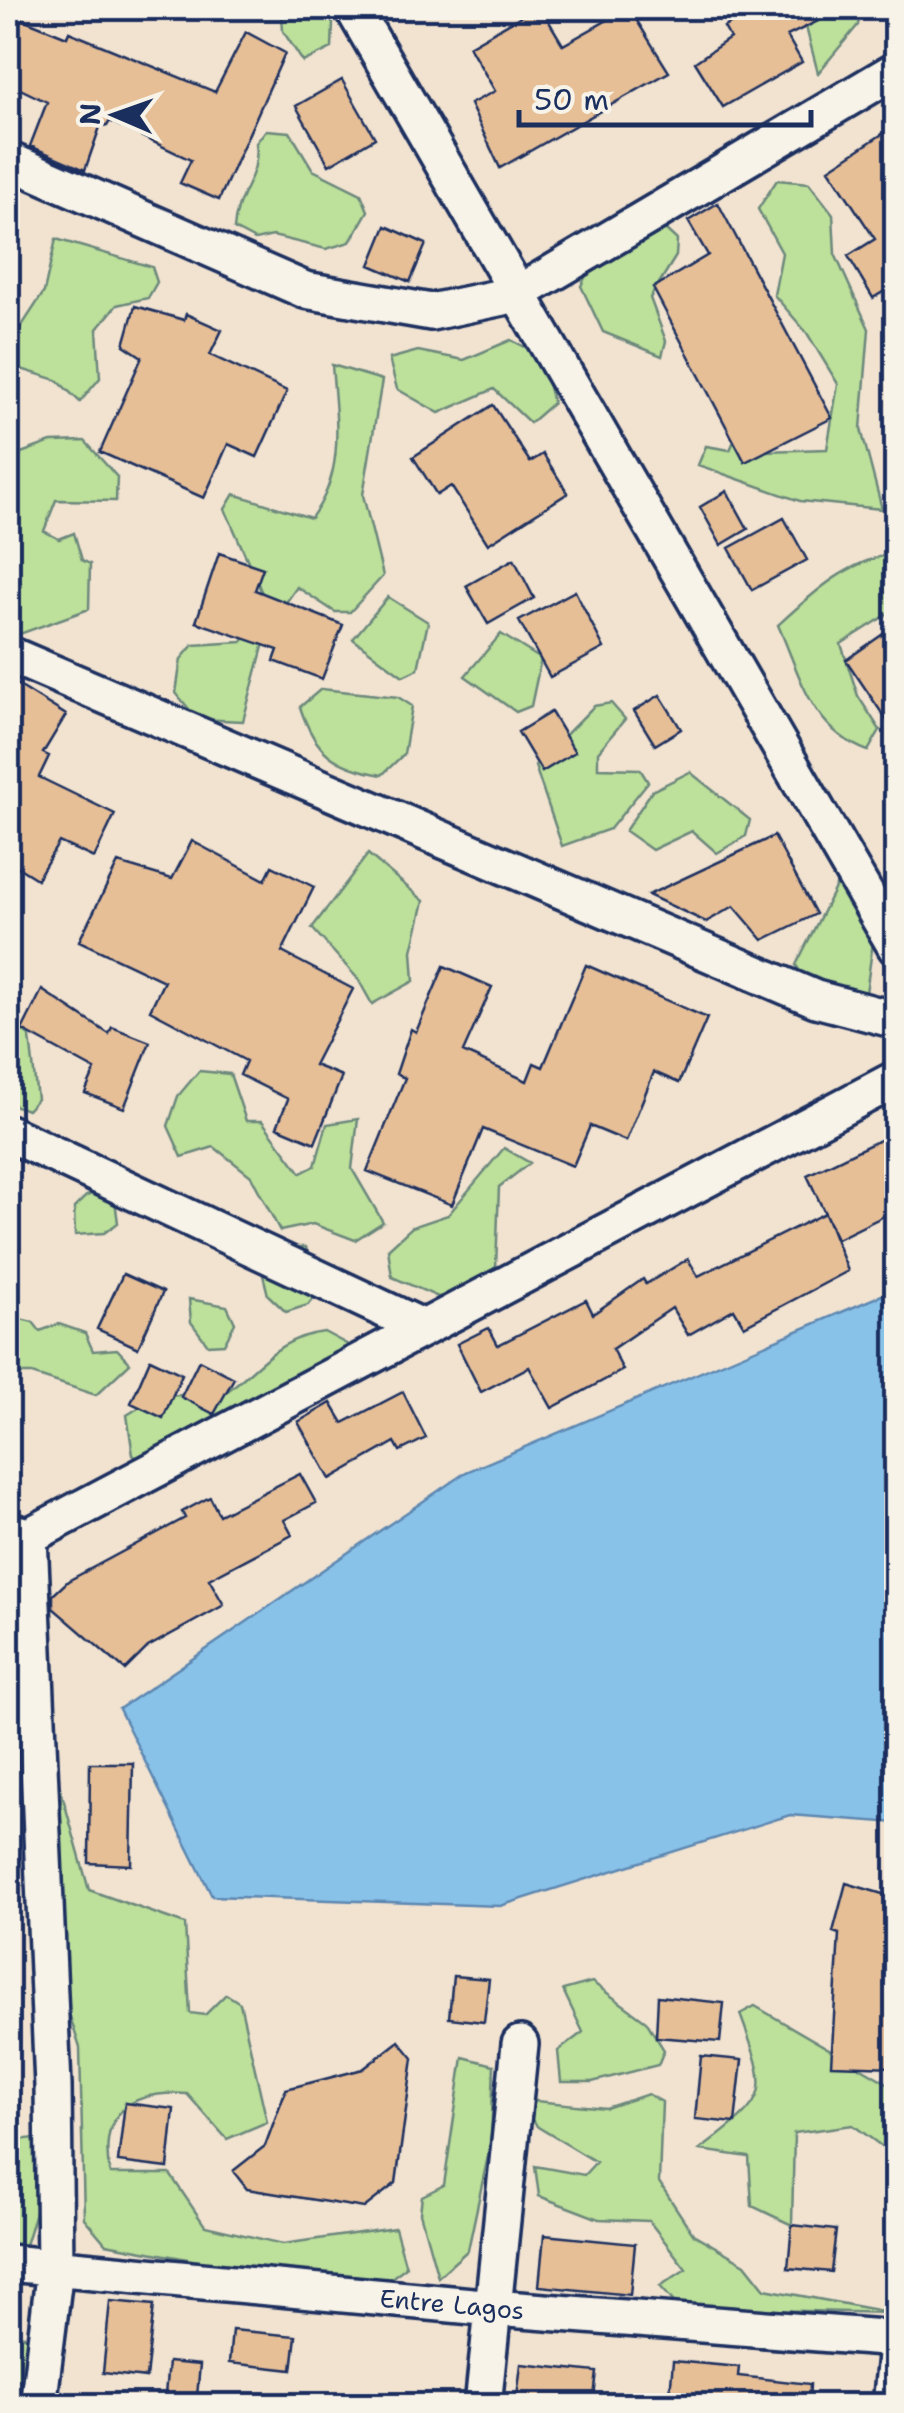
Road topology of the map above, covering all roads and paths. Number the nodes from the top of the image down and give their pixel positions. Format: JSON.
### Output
{"nodes":[{"id":1,"x":352,"y":8,"type":"edge"},
{"id":2,"x":896,"y":70,"type":"edge"},
{"id":3,"x":8,"y":160,"type":"edge"},
{"id":4,"x":516,"y":294,"type":"junction"},
{"id":5,"x":8,"y":654,"type":"edge"},
{"id":6,"x":896,"y":947,"type":"edge"},
{"id":7,"x":896,"y":1020,"type":"edge"},
{"id":8,"x":896,"y":1079,"type":"edge"},
{"id":9,"x":8,"y":1133,"type":"edge"},
{"id":10,"x":424,"y":1328,"type":"junction"},
{"id":11,"x":18,"y":1533,"type":"edge"},
{"id":12,"x":520,"y":2044,"type":"dead end"},
{"id":13,"x":8,"y":2263,"type":"edge"},
{"id":14,"x":55,"y":2268,"type":"junction"},
{"id":15,"x":494,"y":2308,"type":"junction"},
{"id":16,"x":896,"y":2338,"type":"edge"},
{"id":17,"x":896,"y":2355,"type":"edge"},
{"id":18,"x":38,"y":2406,"type":"edge"},
{"id":19,"x":482,"y":2406,"type":"edge"},
{"id":20,"x":891,"y":2406,"type":"edge"}],
"edges":[{"from":1,"to":4,"type":"street"},
{"from":2,"to":4,"type":"street"},
{"from":3,"to":4,"type":"street"},
{"from":4,"to":6,"type":"street"},
{"from":5,"to":7,"type":"street"},
{"from":8,"to":10,"type":"street"},
{"from":9,"to":10,"type":"street"},
{"from":10,"to":11,"type":"street"},
{"from":11,"to":14,"type":"street"},
{"from":12,"to":15,"type":"street"},
{"from":13,"to":14,"type":"street","name":"Entre Lagos"},
{"from":14,"to":15,"type":"street","name":"Entre Lagos"},
{"from":14,"to":18,"type":"street"},
{"from":15,"to":16,"type":"street","name":"Entre Lagos"},
{"from":15,"to":19,"type":"street"},
{"from":17,"to":20,"type":"street"}]}
